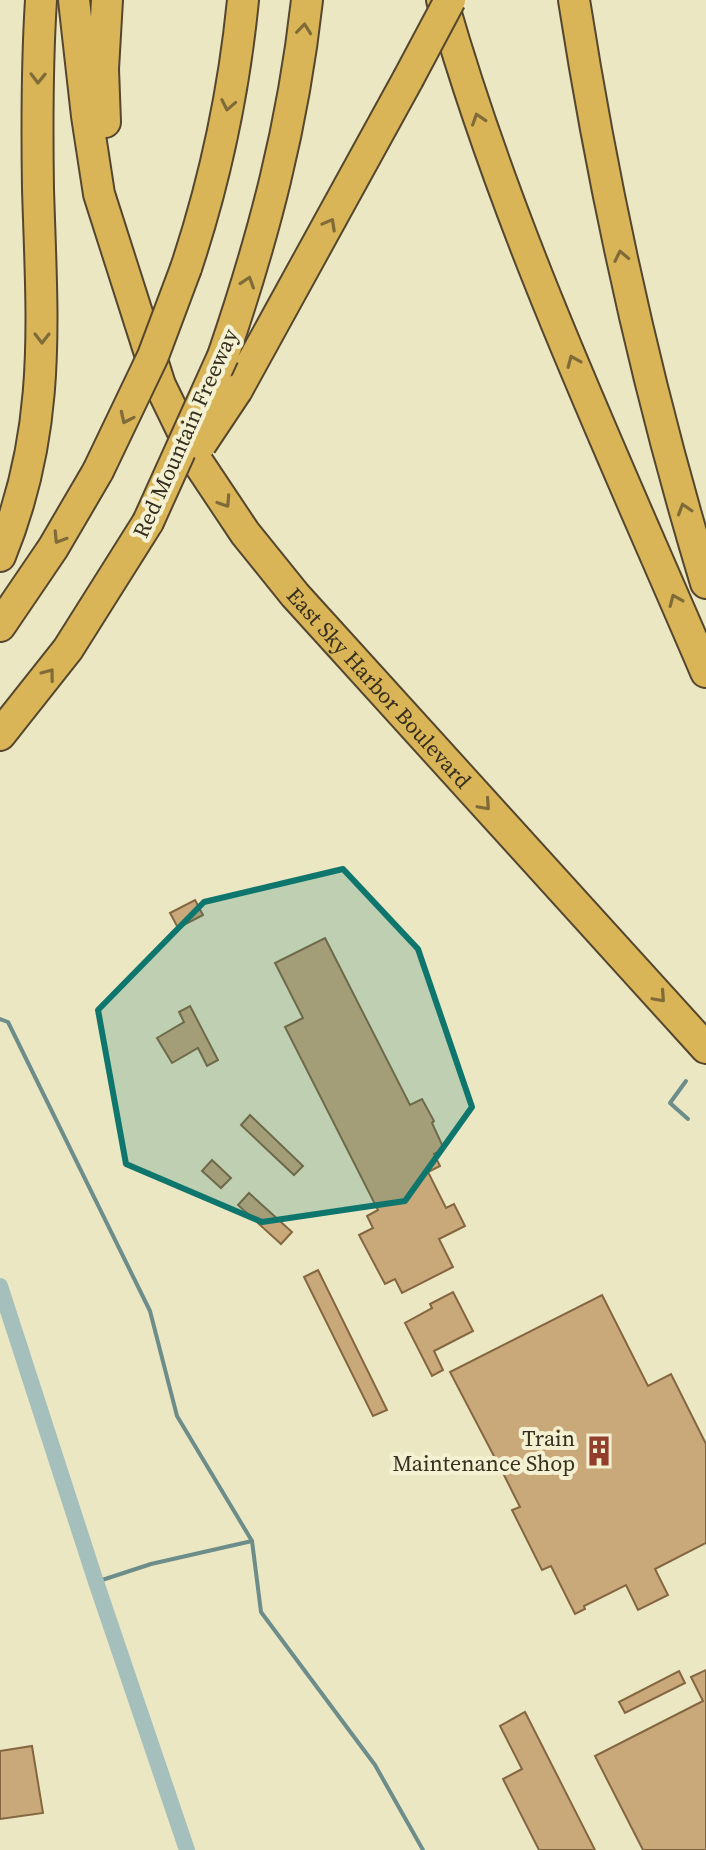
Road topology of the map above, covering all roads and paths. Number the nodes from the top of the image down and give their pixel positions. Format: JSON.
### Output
{"nodes":[{"id":1,"x":41,"y":0,"type":"edge"},
{"id":2,"x":74,"y":0,"type":"edge"},
{"id":3,"x":107,"y":0,"type":"edge"},
{"id":4,"x":243,"y":0,"type":"edge"},
{"id":5,"x":307,"y":0,"type":"edge"},
{"id":6,"x":442,"y":0,"type":"edge"},
{"id":7,"x":450,"y":0,"type":"edge"},
{"id":8,"x":574,"y":0,"type":"edge"},
{"id":9,"x":125,"y":279,"type":"junction"},
{"id":10,"x":148,"y":522,"type":"junction"},
{"id":11,"x":0,"y":556,"type":"edge"},
{"id":12,"x":706,"y":583,"type":"edge"},
{"id":13,"x":0,"y":626,"type":"edge"},
{"id":14,"x":706,"y":672,"type":"edge"},
{"id":15,"x":0,"y":735,"type":"edge"},
{"id":16,"x":706,"y":1048,"type":"edge"}],
"edges":[{"from":1,"to":11,"type":"highway","one_way":true},
{"from":2,"to":9,"type":"highway"},
{"from":3,"to":9,"type":"highway"},
{"from":4,"to":13,"type":"highway","one_way":true,"bridge":true},
{"from":10,"to":5,"type":"highway","name":"Red Mountain Freeway","one_way":true,"bridge":true},
{"from":14,"to":6,"type":"highway","one_way":true},
{"from":10,"to":7,"type":"highway","one_way":true,"bridge":true},
{"from":12,"to":8,"type":"highway","one_way":true},
{"from":9,"to":16,"type":"highway","name":"East Sky Harbor Boulevard","one_way":true},
{"from":15,"to":10,"type":"highway","name":"Red Mountain Freeway","one_way":true}]}
